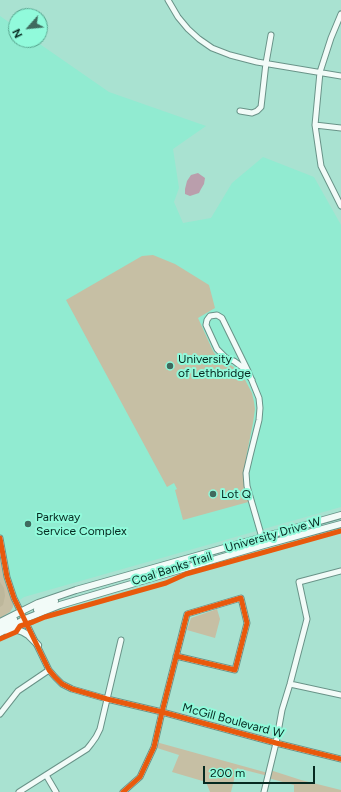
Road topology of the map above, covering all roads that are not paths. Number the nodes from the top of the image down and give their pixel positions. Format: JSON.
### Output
{"nodes":[{"id":1,"x":168,"y":0,"type":"edge"},
{"id":2,"x":341,"y":14,"type":"edge"},
{"id":3,"x":271,"y":35,"type":"dead end"},
{"id":4,"x":266,"y":64,"type":"junction"},
{"id":5,"x":320,"y":72,"type":"junction"},
{"id":6,"x":341,"y":76,"type":"edge"},
{"id":7,"x":240,"y":111,"type":"dead end"},
{"id":8,"x":315,"y":125,"type":"junction"},
{"id":9,"x":341,"y":128,"type":"edge"},
{"id":10,"x":341,"y":206,"type":"edge"},
{"id":11,"x":252,"y":380,"type":"junction"},
{"id":12,"x":341,"y":515,"type":"edge"},
{"id":13,"x":341,"y":524,"type":"edge"},
{"id":14,"x":0,"y":538,"type":"edge"},
{"id":15,"x":262,"y":538,"type":"junction"},
{"id":16,"x":264,"y":545,"type":"junction"},
{"id":17,"x":341,"y":571,"type":"edge"},
{"id":18,"x":65,"y":594,"type":"junction"},
{"id":19,"x":21,"y":612,"type":"junction"},
{"id":20,"x":24,"y":619,"type":"junction"},
{"id":21,"x":0,"y":622,"type":"edge"},
{"id":22,"x":0,"y":628,"type":"edge"},
{"id":23,"x":0,"y":633,"type":"edge"},
{"id":24,"x":121,"y":640,"type":"dead end"},
{"id":25,"x":38,"y":645,"type":"junction"},
{"id":26,"x":176,"y":656,"type":"junction"},
{"id":27,"x":49,"y":670,"type":"junction"},
{"id":28,"x":290,"y":684,"type":"junction"},
{"id":29,"x":341,"y":695,"type":"edge"},
{"id":30,"x":106,"y":699,"type":"junction"},
{"id":31,"x":162,"y":712,"type":"junction"},
{"id":32,"x":0,"y":714,"type":"edge"},
{"id":33,"x":276,"y":743,"type":"junction"},
{"id":34,"x":341,"y":759,"type":"edge"},
{"id":35,"x":46,"y":775,"type":"junction"},
{"id":36,"x":19,"y":792,"type":"edge"},
{"id":37,"x":56,"y":792,"type":"edge"},
{"id":38,"x":123,"y":792,"type":"edge"},
{"id":39,"x":264,"y":792,"type":"edge"}],
"edges":[{"from":1,"to":4,"type":"street"},
{"from":2,"to":5,"type":"street"},
{"from":3,"to":4,"type":"street"},
{"from":4,"to":5,"type":"street"},
{"from":4,"to":7,"type":"street"},
{"from":5,"to":6,"type":"street"},
{"from":5,"to":8,"type":"street"},
{"from":8,"to":9,"type":"street"},
{"from":8,"to":10,"type":"street"},
{"from":11,"to":11,"type":"street"},
{"from":11,"to":15,"type":"street"},
{"from":12,"to":15,"type":"main road","name":"University Drive W"},
{"from":13,"to":16,"type":"main road","name":"University Drive W"},
{"from":14,"to":19,"type":"street","name":"McGill Boulevard W"},
{"from":15,"to":16,"type":"street"},
{"from":15,"to":18,"type":"main road","name":"University Drive W"},
{"from":16,"to":20,"type":"main road","name":"University Drive W"},
{"from":17,"to":28,"type":"street"},
{"from":18,"to":19,"type":"main road","name":"University Drive W"},
{"from":18,"to":20,"type":"main road"},
{"from":19,"to":20,"type":"street","name":"McGill Boulevard W"},
{"from":19,"to":21,"type":"main road","name":"University Drive W"},
{"from":19,"to":22,"type":"main road"},
{"from":20,"to":23,"type":"main road","name":"University Drive W"},
{"from":20,"to":25,"type":"street","name":"McGill Boulevard W"},
{"from":23,"to":25,"type":"main road"},
{"from":24,"to":30,"type":"street"},
{"from":25,"to":27,"type":"street","name":"McGill Boulevard W"},
{"from":26,"to":26,"type":"street"},
{"from":26,"to":31,"type":"street"},
{"from":27,"to":30,"type":"street","name":"McGill Boulevard W"},
{"from":27,"to":32,"type":"street"},
{"from":28,"to":29,"type":"street"},
{"from":28,"to":33,"type":"street"},
{"from":30,"to":31,"type":"street","name":"McGill Boulevard W"},
{"from":30,"to":35,"type":"street"},
{"from":31,"to":33,"type":"street","name":"McGill Boulevard W"},
{"from":31,"to":38,"type":"street"},
{"from":33,"to":34,"type":"street","name":"McGill Boulevard W"},
{"from":33,"to":39,"type":"street"},
{"from":35,"to":36,"type":"street"},
{"from":35,"to":37,"type":"street"}]}
